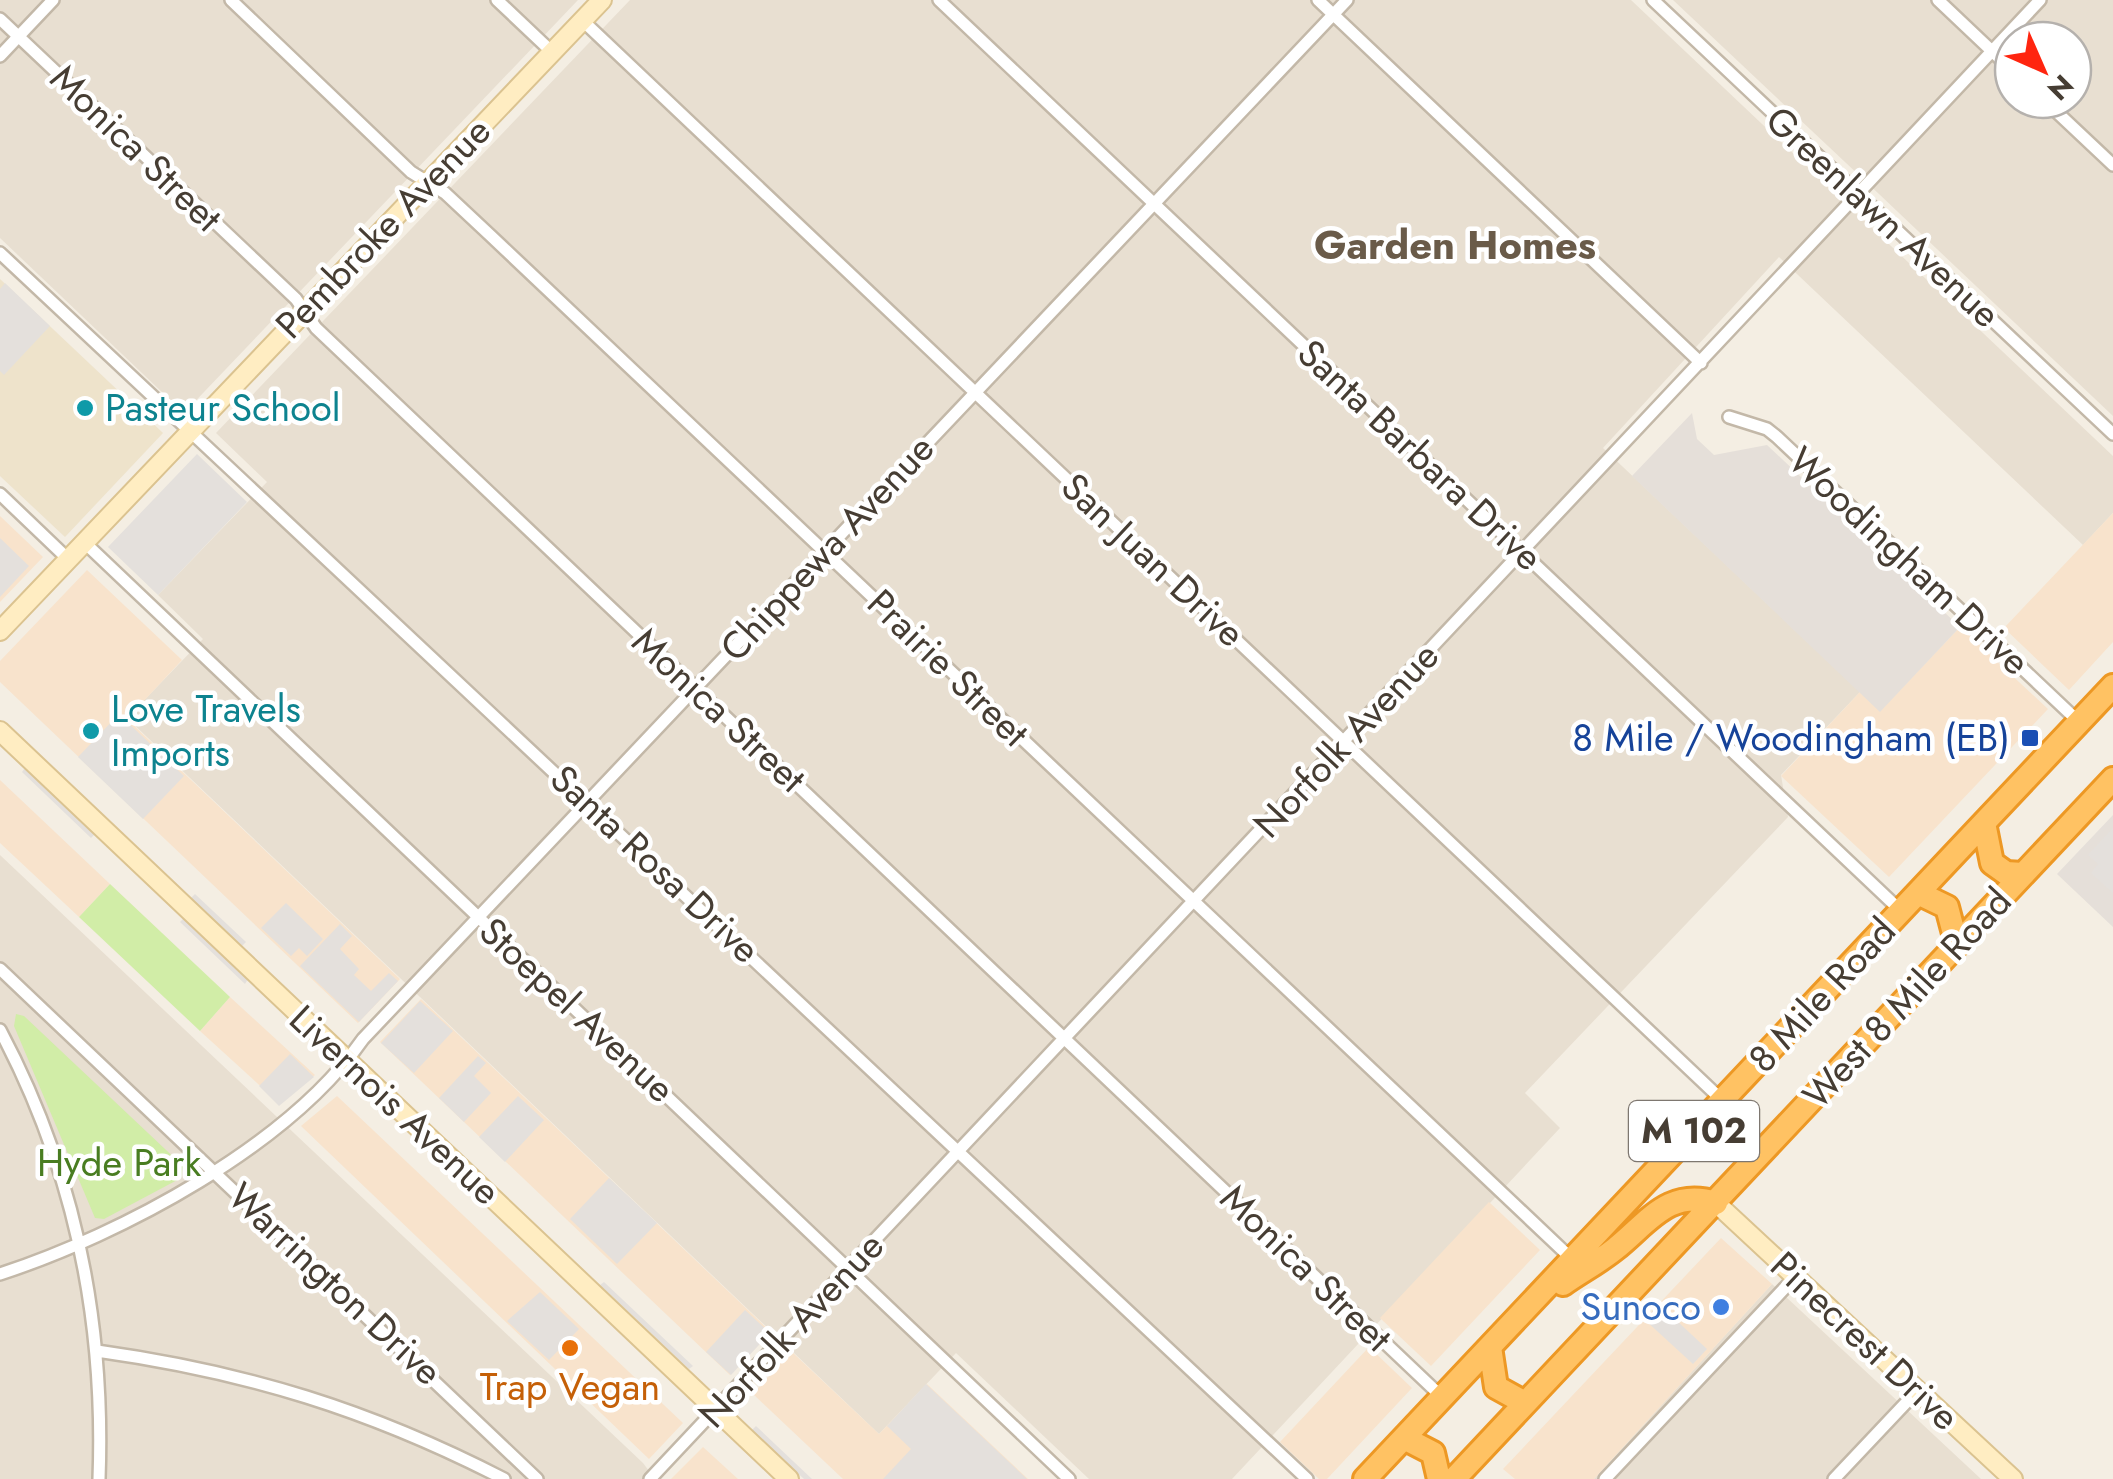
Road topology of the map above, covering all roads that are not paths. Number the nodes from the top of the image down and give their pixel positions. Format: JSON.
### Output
{"nodes":[{"id":1,"x":53,"y":0,"type":"edge"},
{"id":2,"x":232,"y":0,"type":"edge"},
{"id":3,"x":497,"y":0,"type":"edge"},
{"id":4,"x":602,"y":0,"type":"edge"},
{"id":5,"x":939,"y":0,"type":"edge"},
{"id":6,"x":1318,"y":0,"type":"edge"},
{"id":7,"x":1347,"y":0,"type":"edge"},
{"id":8,"x":1653,"y":0,"type":"edge"},
{"id":9,"x":1938,"y":0,"type":"edge"},
{"id":10,"x":2040,"y":0,"type":"edge"},
{"id":11,"x":1333,"y":15,"type":"junction"},
{"id":12,"x":0,"y":18,"type":"edge"},
{"id":13,"x":582,"y":20,"type":"junction"},
{"id":14,"x":18,"y":36,"type":"junction"},
{"id":15,"x":1992,"y":51,"type":"junction"},
{"id":16,"x":552,"y":52,"type":"junction"},
{"id":17,"x":0,"y":56,"type":"edge"},
{"id":18,"x":2065,"y":120,"type":"edge"},
{"id":19,"x":2113,"y":165,"type":"edge"},
{"id":20,"x":427,"y":182,"type":"junction"},
{"id":21,"x":1858,"y":193,"type":"junction"},
{"id":22,"x":1155,"y":204,"type":"junction"},
{"id":23,"x":0,"y":252,"type":"edge"},
{"id":24,"x":304,"y":312,"type":"junction"},
{"id":25,"x":1701,"y":363,"type":"junction"},
{"id":26,"x":974,"y":392,"type":"junction"},
{"id":27,"x":1729,"y":418,"type":"dead end"},
{"id":28,"x":192,"y":428,"type":"junction"},
{"id":29,"x":2113,"y":434,"type":"edge"},
{"id":30,"x":0,"y":494,"type":"edge"},
{"id":31,"x":84,"y":542,"type":"junction"},
{"id":32,"x":824,"y":550,"type":"junction"},
{"id":33,"x":1522,"y":553,"type":"junction"},
{"id":34,"x":68,"y":559,"type":"junction"},
{"id":35,"x":0,"y":631,"type":"edge"},
{"id":36,"x":2113,"y":686,"type":"edge"},
{"id":37,"x":696,"y":687,"type":"junction"},
{"id":38,"x":2080,"y":722,"type":"junction"},
{"id":39,"x":0,"y":730,"type":"edge"},
{"id":40,"x":1344,"y":741,"type":"junction"},
{"id":41,"x":2113,"y":779,"type":"edge"},
{"id":42,"x":588,"y":801,"type":"junction"},
{"id":43,"x":1984,"y":823,"type":"junction"},
{"id":44,"x":2023,"y":874,"type":"junction"},
{"id":45,"x":1918,"y":892,"type":"junction"},
{"id":46,"x":1194,"y":901,"type":"junction"},
{"id":47,"x":1901,"y":911,"type":"junction"},
{"id":48,"x":478,"y":917,"type":"junction"},
{"id":49,"x":1958,"y":945,"type":"junction"},
{"id":50,"x":0,"y":969,"type":"edge"},
{"id":51,"x":0,"y":1030,"type":"edge"},
{"id":52,"x":1065,"y":1038,"type":"junction"},
{"id":53,"x":348,"y":1060,"type":"junction"},
{"id":54,"x":1723,"y":1101,"type":"junction"},
{"id":55,"x":958,"y":1150,"type":"junction"},
{"id":56,"x":216,"y":1170,"type":"junction"},
{"id":57,"x":1716,"y":1203,"type":"junction"},
{"id":58,"x":81,"y":1243,"type":"junction"},
{"id":59,"x":1573,"y":1260,"type":"junction"},
{"id":60,"x":849,"y":1268,"type":"junction"},
{"id":61,"x":0,"y":1274,"type":"edge"},
{"id":62,"x":1796,"y":1276,"type":"junction"},
{"id":63,"x":1529,"y":1306,"type":"junction"},
{"id":64,"x":1490,"y":1347,"type":"junction"},
{"id":65,"x":97,"y":1351,"type":"junction"},
{"id":66,"x":1918,"y":1390,"type":"junction"},
{"id":67,"x":1442,"y":1398,"type":"junction"},
{"id":68,"x":1525,"y":1403,"type":"junction"},
{"id":69,"x":717,"y":1410,"type":"junction"},
{"id":70,"x":1404,"y":1438,"type":"junction"},
{"id":71,"x":99,"y":1479,"type":"edge"},
{"id":72,"x":504,"y":1479,"type":"edge"},
{"id":73,"x":537,"y":1479,"type":"edge"},
{"id":74,"x":650,"y":1479,"type":"edge"},
{"id":75,"x":790,"y":1479,"type":"edge"},
{"id":76,"x":1069,"y":1479,"type":"edge"},
{"id":77,"x":1307,"y":1479,"type":"edge"},
{"id":78,"x":1365,"y":1479,"type":"edge"},
{"id":79,"x":1439,"y":1479,"type":"edge"},
{"id":80,"x":1454,"y":1479,"type":"edge"},
{"id":81,"x":1605,"y":1479,"type":"edge"},
{"id":82,"x":1834,"y":1479,"type":"edge"},
{"id":83,"x":2013,"y":1479,"type":"edge"}],
"edges":[{"from":1,"to":14,"type":"street"},
{"from":2,"to":20,"type":"street","name":"Prairie Street"},
{"from":3,"to":16,"type":"street"},
{"from":4,"to":13,"type":"street","name":"Pembroke Avenue"},
{"from":5,"to":22,"type":"street","name":"Santa Barbara Drive"},
{"from":6,"to":11,"type":"street"},
{"from":7,"to":11,"type":"street","name":"Chippewa Avenue"},
{"from":8,"to":21,"type":"street","name":"Greenlawn Avenue"},
{"from":9,"to":15,"type":"street"},
{"from":10,"to":15,"type":"street","name":"Norfolk Avenue"},
{"from":11,"to":22,"type":"street","name":"Chippewa Avenue"},
{"from":11,"to":25,"type":"street"},
{"from":12,"to":14,"type":"street","name":"Monica Street"},
{"from":13,"to":16,"type":"street","name":"Pembroke Avenue"},
{"from":13,"to":26,"type":"street","name":"San Juan Drive"},
{"from":14,"to":17,"type":"street"},
{"from":14,"to":24,"type":"street","name":"Monica Street"},
{"from":15,"to":21,"type":"street","name":"Norfolk Avenue"},
{"from":16,"to":20,"type":"street","name":"Pembroke Avenue"},
{"from":18,"to":19,"type":"street"},
{"from":20,"to":24,"type":"street","name":"Pembroke Avenue"},
{"from":20,"to":32,"type":"street","name":"Prairie Street"},
{"from":21,"to":25,"type":"street","name":"Norfolk Avenue"},
{"from":21,"to":29,"type":"street","name":"Greenlawn Avenue"},
{"from":22,"to":26,"type":"street","name":"Chippewa Avenue"},
{"from":22,"to":33,"type":"street","name":"Santa Barbara Drive"},
{"from":23,"to":28,"type":"street","name":"Santa Rosa Drive"},
{"from":24,"to":28,"type":"street","name":"Pembroke Avenue"},
{"from":24,"to":37,"type":"street","name":"Monica Street"},
{"from":25,"to":33,"type":"street","name":"Norfolk Avenue"},
{"from":26,"to":32,"type":"street","name":"Chippewa Avenue"},
{"from":26,"to":40,"type":"street","name":"San Juan Drive"},
{"from":27,"to":38,"type":"street","name":"Woodingham Drive"},
{"from":28,"to":31,"type":"street","name":"Pembroke Avenue"},
{"from":28,"to":42,"type":"street","name":"Santa Rosa Drive"},
{"from":30,"to":34,"type":"street"},
{"from":31,"to":34,"type":"street","name":"Pembroke Avenue"},
{"from":31,"to":48,"type":"street","name":"Stoepel Avenue"},
{"from":32,"to":37,"type":"street","name":"Chippewa Avenue"},
{"from":32,"to":46,"type":"street","name":"Prairie Street"},
{"from":33,"to":40,"type":"street","name":"Norfolk Avenue"},
{"from":33,"to":47,"type":"street","name":"Santa Barbara Drive"},
{"from":34,"to":35,"type":"street","name":"Pembroke Avenue"},
{"from":36,"to":38,"type":"highway","name":"8 Mile Road","number":"M 102"},
{"from":37,"to":42,"type":"street","name":"Chippewa Avenue"},
{"from":37,"to":52,"type":"street","name":"Monica Street"},
{"from":38,"to":43,"type":"highway","name":"8 Mile Road","number":"M 102"},
{"from":39,"to":53,"type":"street","name":"Livernois Avenue"},
{"from":40,"to":46,"type":"street","name":"Norfolk Avenue"},
{"from":40,"to":54,"type":"street","name":"San Juan Drive"},
{"from":41,"to":44,"type":"highway","name":"West 8 Mile Road","number":"M 102"},
{"from":42,"to":48,"type":"street","name":"Chippewa Avenue"},
{"from":42,"to":55,"type":"street","name":"Santa Rosa Drive"},
{"from":43,"to":44,"type":"highway"},
{"from":43,"to":45,"type":"highway","name":"8 Mile Road","number":"M 102"},
{"from":44,"to":49,"type":"highway","name":"West 8 Mile Road","number":"M 102"},
{"from":45,"to":47,"type":"highway","name":"8 Mile Road","number":"M 102"},
{"from":45,"to":49,"type":"highway"},
{"from":46,"to":52,"type":"street","name":"Norfolk Avenue"},
{"from":46,"to":59,"type":"street","name":"Prairie Street"},
{"from":47,"to":54,"type":"highway","name":"8 Mile Road","number":"M 102"},
{"from":48,"to":53,"type":"street","name":"Chippewa Avenue"},
{"from":48,"to":60,"type":"street","name":"Stoepel Avenue"},
{"from":49,"to":57,"type":"highway","name":"West 8 Mile Road","number":"M 102"},
{"from":50,"to":56,"type":"street","name":"Warrington Drive"},
{"from":51,"to":58,"type":"street"},
{"from":52,"to":55,"type":"street","name":"Norfolk Avenue"},
{"from":52,"to":67,"type":"street","name":"Monica Street"},
{"from":53,"to":56,"type":"street","name":"Chippewa Avenue"},
{"from":53,"to":69,"type":"street","name":"Livernois Avenue"},
{"from":54,"to":59,"type":"highway","name":"8 Mile Road","number":"M 102"},
{"from":55,"to":60,"type":"street","name":"Norfolk Avenue"},
{"from":55,"to":77,"type":"street","name":"Santa Rosa Drive"},
{"from":56,"to":58,"type":"street","name":"Chippewa Avenue"},
{"from":56,"to":73,"type":"street","name":"Warrington Drive"},
{"from":57,"to":62,"type":"street","name":"Pinecrest Drive"},
{"from":57,"to":63,"type":"highway"},
{"from":57,"to":68,"type":"highway","name":"West 8 Mile Road","number":"M 102"},
{"from":58,"to":61,"type":"street","name":"Chippewa Avenue"},
{"from":58,"to":65,"type":"street"},
{"from":59,"to":63,"type":"highway","name":"8 Mile Road","number":"M 102"},
{"from":60,"to":69,"type":"street","name":"Norfolk Avenue"},
{"from":60,"to":76,"type":"street","name":"Stoepel Avenue"},
{"from":62,"to":66,"type":"street","name":"Pinecrest Drive"},
{"from":62,"to":81,"type":"street"},
{"from":63,"to":64,"type":"highway","name":"8 Mile Road","number":"M 102"},
{"from":64,"to":67,"type":"highway","name":"8 Mile Road","number":"M 102"},
{"from":64,"to":68,"type":"highway"},
{"from":65,"to":71,"type":"street"},
{"from":65,"to":72,"type":"street"},
{"from":66,"to":82,"type":"street"},
{"from":66,"to":83,"type":"street","name":"Pinecrest Drive"},
{"from":67,"to":70,"type":"highway","name":"8 Mile Road","number":"M 102"},
{"from":68,"to":80,"type":"highway","name":"West 8 Mile Road","number":"M 102"},
{"from":69,"to":74,"type":"street","name":"Norfolk Avenue"},
{"from":69,"to":75,"type":"street","name":"Livernois Avenue"},
{"from":70,"to":78,"type":"highway","name":"8 Mile Road","number":"M 102"},
{"from":70,"to":79,"type":"highway"}]}
